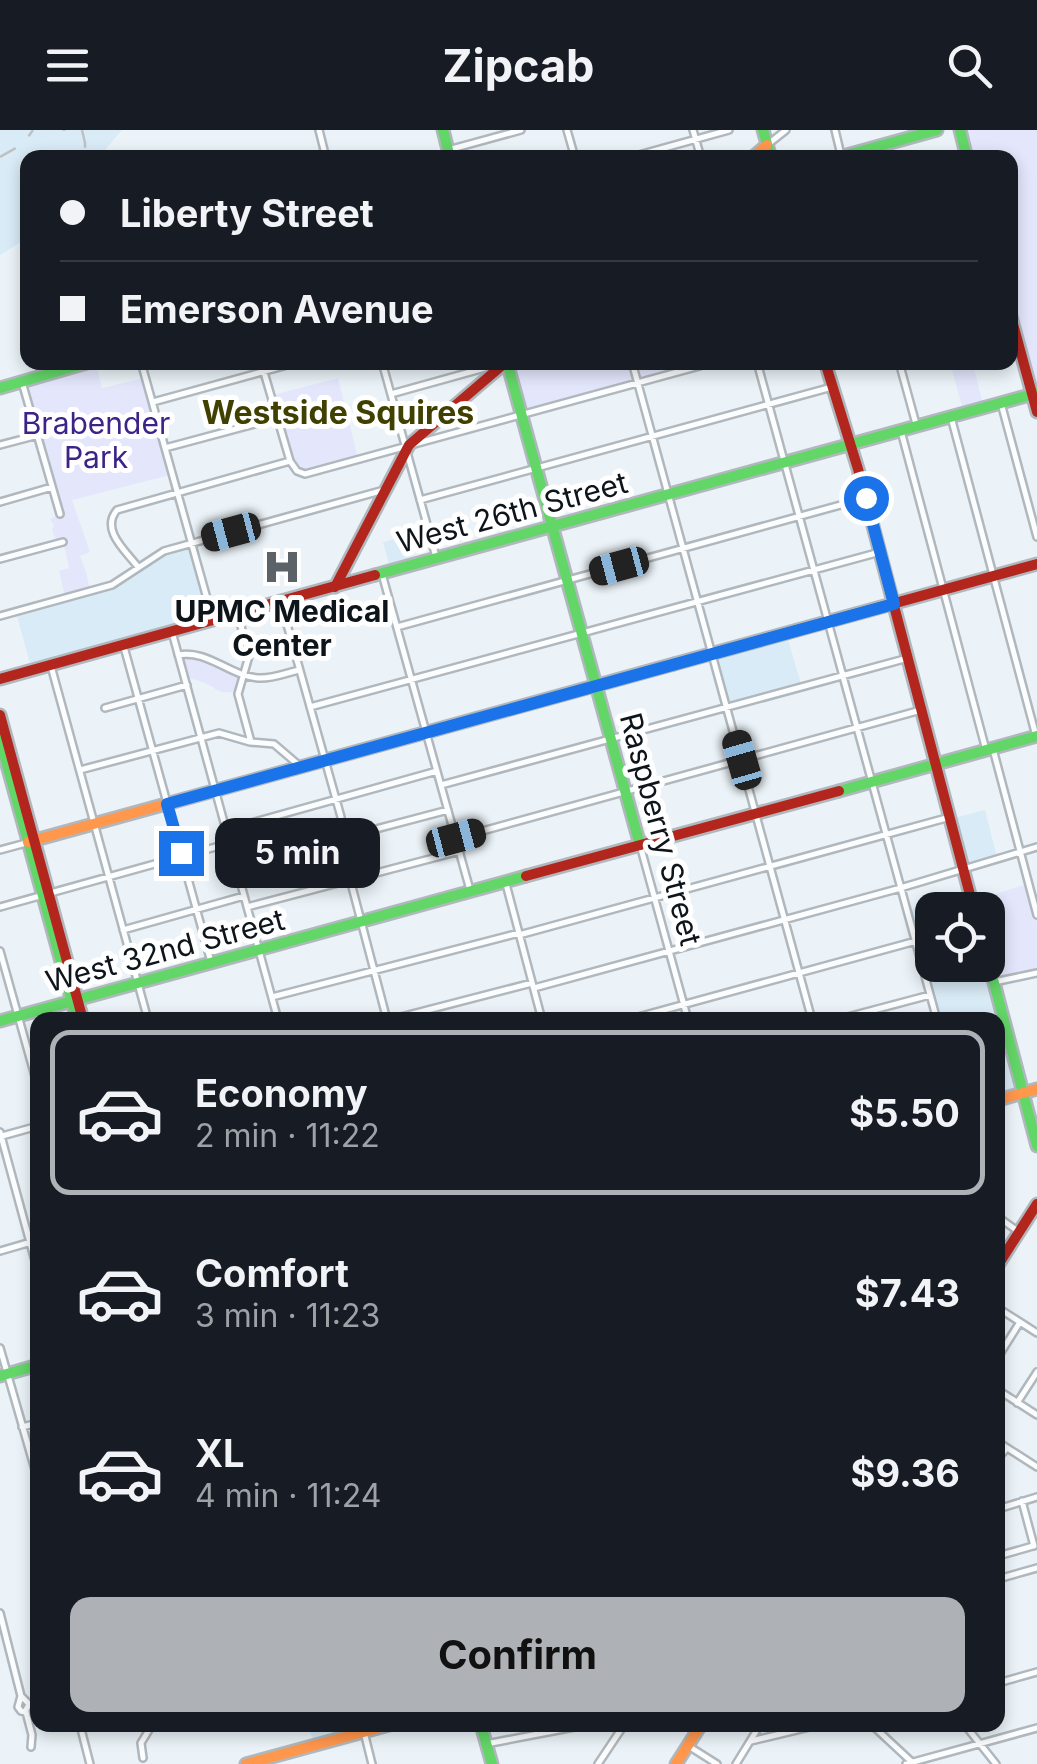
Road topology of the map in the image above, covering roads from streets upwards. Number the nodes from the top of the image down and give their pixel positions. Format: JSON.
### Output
{"nodes":[{"id":1,"x":521,"y":130,"type":"edge"},
{"id":2,"x":693,"y":130,"type":"edge"},
{"id":3,"x":730,"y":130,"type":"edge"},
{"id":4,"x":764,"y":130,"type":"edge"},
{"id":5,"x":786,"y":130,"type":"edge"},
{"id":6,"x":937,"y":130,"type":"edge"},
{"id":7,"x":696,"y":139,"type":"junction"},
{"id":8,"x":768,"y":145,"type":"junction"},
{"id":9,"x":462,"y":150,"type":"edge"},
{"id":10,"x":657,"y":150,"type":"edge"},
{"id":11,"x":698,"y":150,"type":"edge"},
{"id":12,"x":762,"y":150,"type":"edge"},
{"id":13,"x":769,"y":150,"type":"edge"},
{"id":14,"x":865,"y":150,"type":"edge"},
{"id":15,"x":1018,"y":340,"type":"edge"},
{"id":16,"x":63,"y":370,"type":"edge"},
{"id":17,"x":143,"y":370,"type":"edge"},
{"id":18,"x":271,"y":370,"type":"edge"},
{"id":19,"x":384,"y":370,"type":"edge"},
{"id":20,"x":477,"y":370,"type":"edge"},
{"id":21,"x":497,"y":370,"type":"edge"},
{"id":22,"x":508,"y":370,"type":"edge"},
{"id":23,"x":634,"y":370,"type":"edge"},
{"id":24,"x":686,"y":370,"type":"edge"},
{"id":25,"x":759,"y":370,"type":"edge"},
{"id":26,"x":830,"y":370,"type":"edge"},
{"id":27,"x":901,"y":370,"type":"edge"},
{"id":28,"x":264,"y":372,"type":"junction"},
{"id":29,"x":22,"y":382,"type":"junction"},
{"id":30,"x":638,"y":384,"type":"junction"},
{"id":31,"x":834,"y":387,"type":"junction"},
{"id":32,"x":0,"y":388,"type":"edge"},
{"id":33,"x":390,"y":394,"type":"junction"},
{"id":34,"x":1035,"y":394,"type":"edge"},
{"id":35,"x":153,"y":402,"type":"junction"},
{"id":36,"x":1001,"y":403,"type":"junction"},
{"id":37,"x":768,"y":405,"type":"junction"},
{"id":38,"x":1037,"y":412,"type":"edge"},
{"id":39,"x":522,"y":415,"type":"junction"},
{"id":40,"x":951,"y":417,"type":"junction"},
{"id":41,"x":277,"y":418,"type":"junction"},
{"id":42,"x":916,"y":426,"type":"junction"},
{"id":43,"x":901,"y":430,"type":"junction"},
{"id":44,"x":38,"y":434,"type":"junction"},
{"id":45,"x":652,"y":436,"type":"junction"},
{"id":46,"x":850,"y":444,"type":"junction"},
{"id":47,"x":0,"y":445,"type":"edge"},
{"id":48,"x":165,"y":448,"type":"junction"},
{"id":49,"x":406,"y":448,"type":"junction"},
{"id":50,"x":290,"y":461,"type":"junction"},
{"id":51,"x":784,"y":463,"type":"junction"},
{"id":52,"x":536,"y":468,"type":"junction"},
{"id":53,"x":52,"y":488,"type":"junction"},
{"id":54,"x":385,"y":490,"type":"junction"},
{"id":55,"x":177,"y":492,"type":"junction"},
{"id":56,"x":668,"y":495,"type":"junction"},
{"id":57,"x":866,"y":498,"type":"junction"},
{"id":58,"x":420,"y":500,"type":"junction"},
{"id":59,"x":0,"y":502,"type":"edge"},
{"id":60,"x":60,"y":514,"type":"dead end"},
{"id":61,"x":799,"y":516,"type":"junction"},
{"id":62,"x":552,"y":526,"type":"junction"},
{"id":63,"x":1037,"y":538,"type":"edge"},
{"id":64,"x":63,"y":542,"type":"dead end"},
{"id":65,"x":192,"y":543,"type":"junction"},
{"id":66,"x":683,"y":548,"type":"junction"},
{"id":67,"x":880,"y":552,"type":"junction"},
{"id":68,"x":436,"y":558,"type":"junction"},
{"id":69,"x":0,"y":559,"type":"edge"},
{"id":70,"x":1037,"y":564,"type":"edge"},
{"id":71,"x":138,"y":567,"type":"junction"},
{"id":72,"x":814,"y":570,"type":"junction"},
{"id":73,"x":382,"y":574,"type":"junction"},
{"id":74,"x":994,"y":576,"type":"junction"},
{"id":75,"x":567,"y":580,"type":"junction"},
{"id":76,"x":335,"y":587,"type":"junction"},
{"id":77,"x":944,"y":590,"type":"junction"},
{"id":78,"x":280,"y":602,"type":"junction"},
{"id":79,"x":698,"y":602,"type":"junction"},
{"id":80,"x":894,"y":604,"type":"junction"},
{"id":81,"x":238,"y":614,"type":"junction"},
{"id":82,"x":0,"y":616,"type":"edge"},
{"id":83,"x":213,"y":621,"type":"junction"},
{"id":84,"x":828,"y":622,"type":"junction"},
{"id":85,"x":397,"y":627,"type":"junction"},
{"id":86,"x":172,"y":632,"type":"junction"},
{"id":87,"x":581,"y":633,"type":"junction"},
{"id":88,"x":124,"y":645,"type":"junction"},
{"id":89,"x":712,"y":654,"type":"junction"},
{"id":90,"x":178,"y":655,"type":"junction"},
{"id":91,"x":908,"y":658,"type":"junction"},
{"id":92,"x":51,"y":665,"type":"junction"},
{"id":93,"x":300,"y":670,"type":"junction"},
{"id":94,"x":242,"y":674,"type":"junction"},
{"id":95,"x":842,"y":675,"type":"junction"},
{"id":96,"x":0,"y":679,"type":"edge"},
{"id":97,"x":412,"y":680,"type":"junction"},
{"id":98,"x":186,"y":684,"type":"junction"},
{"id":99,"x":596,"y":686,"type":"junction"},
{"id":100,"x":138,"y":698,"type":"junction"},
{"id":101,"x":310,"y":707,"type":"junction"},
{"id":102,"x":105,"y":708,"type":"dead end"},
{"id":103,"x":726,"y":708,"type":"junction"},
{"id":104,"x":922,"y":710,"type":"junction"},
{"id":105,"x":0,"y":715,"type":"edge"},
{"id":106,"x":857,"y":728,"type":"junction"},
{"id":107,"x":426,"y":732,"type":"junction"},
{"id":108,"x":1037,"y":736,"type":"edge"},
{"id":109,"x":201,"y":738,"type":"junction"},
{"id":110,"x":610,"y":739,"type":"junction"},
{"id":111,"x":0,"y":740,"type":"edge"},
{"id":112,"x":251,"y":742,"type":"junction"},
{"id":113,"x":989,"y":749,"type":"junction"},
{"id":114,"x":153,"y":751,"type":"junction"},
{"id":115,"x":325,"y":760,"type":"junction"},
{"id":116,"x":742,"y":760,"type":"junction"},
{"id":117,"x":936,"y":764,"type":"junction"},
{"id":118,"x":302,"y":767,"type":"junction"},
{"id":119,"x":80,"y":770,"type":"junction"},
{"id":120,"x":438,"y":771,"type":"junction"},
{"id":121,"x":872,"y":782,"type":"junction"},
{"id":122,"x":442,"y":786,"type":"junction"},
{"id":123,"x":216,"y":790,"type":"junction"},
{"id":124,"x":625,"y":792,"type":"junction"},
{"id":125,"x":336,"y":799,"type":"junction"},
{"id":126,"x":167,"y":804,"type":"junction"},
{"id":127,"x":448,"y":810,"type":"junction"},
{"id":128,"x":756,"y":813,"type":"junction"},
{"id":129,"x":950,"y":817,"type":"junction"},
{"id":130,"x":94,"y":824,"type":"junction"},
{"id":131,"x":226,"y":830,"type":"junction"},
{"id":132,"x":886,"y":834,"type":"junction"},
{"id":133,"x":456,"y":838,"type":"junction"},
{"id":134,"x":340,"y":839,"type":"junction"},
{"id":135,"x":31,"y":841,"type":"junction"},
{"id":136,"x":230,"y":843,"type":"junction"},
{"id":137,"x":640,"y":845,"type":"junction"},
{"id":138,"x":1037,"y":847,"type":"edge"},
{"id":139,"x":0,"y":850,"type":"edge"},
{"id":140,"x":460,"y":851,"type":"junction"},
{"id":141,"x":1020,"y":852,"type":"junction"},
{"id":142,"x":182,"y":857,"type":"junction"},
{"id":143,"x":236,"y":866,"type":"junction"},
{"id":144,"x":770,"y":866,"type":"junction"},
{"id":145,"x":964,"y":869,"type":"junction"},
{"id":146,"x":109,"y":877,"type":"junction"},
{"id":147,"x":351,"y":880,"type":"junction"},
{"id":148,"x":506,"y":884,"type":"junction"},
{"id":149,"x":901,"y":888,"type":"junction"},
{"id":150,"x":970,"y":892,"type":"edge"},
{"id":151,"x":471,"y":893,"type":"junction"},
{"id":152,"x":46,"y":894,"type":"junction"},
{"id":153,"x":244,"y":896,"type":"junction"},
{"id":154,"x":654,"y":899,"type":"junction"},
{"id":155,"x":0,"y":907,"type":"edge"},
{"id":156,"x":247,"y":907,"type":"junction"},
{"id":157,"x":196,"y":910,"type":"junction"},
{"id":158,"x":1037,"y":915,"type":"edge"},
{"id":159,"x":785,"y":919,"type":"junction"},
{"id":160,"x":362,"y":922,"type":"junction"},
{"id":161,"x":123,"y":930,"type":"junction"},
{"id":162,"x":519,"y":934,"type":"junction"},
{"id":163,"x":915,"y":937,"type":"edge"},
{"id":164,"x":915,"y":941,"type":"edge"},
{"id":165,"x":259,"y":949,"type":"junction"},
{"id":166,"x":0,"y":951,"type":"edge"},
{"id":167,"x":668,"y":952,"type":"junction"},
{"id":168,"x":211,"y":962,"type":"junction"},
{"id":169,"x":374,"y":970,"type":"junction"},
{"id":170,"x":799,"y":973,"type":"junction"},
{"id":171,"x":1037,"y":973,"type":"edge"},
{"id":172,"x":1005,"y":980,"type":"edge"},
{"id":173,"x":927,"y":982,"type":"edge"},
{"id":174,"x":994,"y":982,"type":"edge"},
{"id":175,"x":138,"y":983,"type":"junction"},
{"id":176,"x":533,"y":986,"type":"junction"},
{"id":177,"x":930,"y":994,"type":"junction"},
{"id":178,"x":272,"y":997,"type":"junction"},
{"id":179,"x":75,"y":1000,"type":"junction"},
{"id":180,"x":684,"y":1005,"type":"junction"},
{"id":181,"x":32,"y":1012,"type":"edge"},
{"id":182,"x":78,"y":1012,"type":"edge"},
{"id":183,"x":146,"y":1012,"type":"edge"},
{"id":184,"x":276,"y":1012,"type":"edge"},
{"id":185,"x":386,"y":1012,"type":"edge"},
{"id":186,"x":436,"y":1012,"type":"edge"},
{"id":187,"x":540,"y":1012,"type":"edge"},
{"id":188,"x":657,"y":1012,"type":"edge"},
{"id":189,"x":686,"y":1012,"type":"edge"},
{"id":190,"x":810,"y":1012,"type":"edge"},
{"id":191,"x":865,"y":1012,"type":"edge"},
{"id":192,"x":935,"y":1012,"type":"edge"},
{"id":193,"x":1002,"y":1012,"type":"edge"},
{"id":194,"x":30,"y":1013,"type":"edge"},
{"id":195,"x":18,"y":1016,"type":"junction"},
{"id":196,"x":0,"y":1021,"type":"edge"},
{"id":197,"x":1005,"y":1024,"type":"edge"},
{"id":198,"x":30,"y":1059,"type":"edge"},
{"id":199,"x":1037,"y":1089,"type":"edge"},
{"id":200,"x":1023,"y":1093,"type":"junction"},
{"id":201,"x":1005,"y":1098,"type":"edge"},
{"id":202,"x":30,"y":1128,"type":"edge"},
{"id":203,"x":0,"y":1135,"type":"edge"},
{"id":204,"x":1037,"y":1146,"type":"edge"},
{"id":205,"x":1037,"y":1204,"type":"edge"},
{"id":206,"x":1005,"y":1222,"type":"edge"},
{"id":207,"x":30,"y":1229,"type":"edge"},
{"id":208,"x":1019,"y":1232,"type":"junction"},
{"id":209,"x":30,"y":1243,"type":"edge"},
{"id":210,"x":0,"y":1251,"type":"edge"},
{"id":211,"x":1005,"y":1254,"type":"edge"},
{"id":212,"x":1005,"y":1312,"type":"edge"},
{"id":213,"x":1020,"y":1322,"type":"junction"},
{"id":214,"x":1037,"y":1334,"type":"edge"},
{"id":215,"x":1005,"y":1347,"type":"edge"},
{"id":216,"x":0,"y":1348,"type":"edge"},
{"id":217,"x":30,"y":1367,"type":"edge"},
{"id":218,"x":1037,"y":1372,"type":"edge"},
{"id":219,"x":4,"y":1375,"type":"edge"},
{"id":220,"x":1005,"y":1395,"type":"edge"},
{"id":221,"x":1017,"y":1403,"type":"junction"},
{"id":222,"x":1037,"y":1415,"type":"edge"},
{"id":223,"x":30,"y":1425,"type":"edge"},
{"id":224,"x":22,"y":1427,"type":"junction"},
{"id":225,"x":1007,"y":1448,"type":"edge"},
{"id":226,"x":30,"y":1454,"type":"edge"},
{"id":227,"x":1037,"y":1467,"type":"edge"},
{"id":228,"x":1037,"y":1497,"type":"edge"},
{"id":229,"x":1022,"y":1501,"type":"junction"},
{"id":230,"x":1005,"y":1506,"type":"edge"},
{"id":231,"x":1036,"y":1545,"type":"edge"},
{"id":232,"x":1005,"y":1554,"type":"edge"},
{"id":233,"x":1037,"y":1568,"type":"edge"},
{"id":234,"x":1005,"y":1577,"type":"edge"},
{"id":235,"x":1,"y":1619,"type":"edge"},
{"id":236,"x":1037,"y":1672,"type":"edge"},
{"id":237,"x":1005,"y":1681,"type":"edge"},
{"id":238,"x":30,"y":1727,"type":"edge"},
{"id":239,"x":1037,"y":1728,"type":"edge"},
{"id":240,"x":31,"y":1732,"type":"edge"},
{"id":241,"x":82,"y":1732,"type":"edge"},
{"id":242,"x":148,"y":1732,"type":"edge"},
{"id":243,"x":350,"y":1732,"type":"edge"},
{"id":244,"x":364,"y":1732,"type":"edge"},
{"id":245,"x":483,"y":1732,"type":"edge"},
{"id":246,"x":549,"y":1732,"type":"edge"},
{"id":247,"x":619,"y":1732,"type":"edge"},
{"id":248,"x":697,"y":1732,"type":"edge"},
{"id":249,"x":756,"y":1732,"type":"edge"},
{"id":250,"x":765,"y":1732,"type":"edge"},
{"id":251,"x":786,"y":1732,"type":"edge"},
{"id":252,"x":880,"y":1732,"type":"edge"},
{"id":253,"x":970,"y":1732,"type":"edge"},
{"id":254,"x":768,"y":1736,"type":"junction"},
{"id":255,"x":751,"y":1741,"type":"junction"},
{"id":256,"x":486,"y":1744,"type":"junction"},
{"id":257,"x":980,"y":1744,"type":"junction"},
{"id":258,"x":688,"y":1746,"type":"junction"},
{"id":259,"x":32,"y":1747,"type":"dead end"},
{"id":260,"x":142,"y":1758,"type":"dead end"},
{"id":261,"x":911,"y":1763,"type":"edge"},
{"id":262,"x":90,"y":1764,"type":"edge"},
{"id":263,"x":250,"y":1764,"type":"edge"},
{"id":264,"x":372,"y":1764,"type":"edge"},
{"id":265,"x":492,"y":1764,"type":"edge"},
{"id":266,"x":598,"y":1764,"type":"edge"},
{"id":267,"x":676,"y":1764,"type":"edge"},
{"id":268,"x":716,"y":1764,"type":"edge"},
{"id":269,"x":736,"y":1764,"type":"edge"},
{"id":270,"x":996,"y":1764,"type":"edge"}],
"edges":[{"from":1,"to":9,"type":"street"},
{"from":2,"to":7,"type":"street"},
{"from":3,"to":7,"type":"street"},
{"from":4,"to":8,"type":"street"},
{"from":5,"to":8,"type":"street"},
{"from":6,"to":14,"type":"street"},
{"from":7,"to":10,"type":"street"},
{"from":7,"to":11,"type":"street"},
{"from":8,"to":12,"type":"street"},
{"from":8,"to":13,"type":"street"},
{"from":15,"to":34,"type":"street"},
{"from":16,"to":29,"type":"street"},
{"from":17,"to":35,"type":"street"},
{"from":18,"to":28,"type":"street"},
{"from":19,"to":33,"type":"street"},
{"from":20,"to":33,"type":"street"},
{"from":21,"to":49,"type":"street"},
{"from":22,"to":39,"type":"street","name":"Raspberry Street"},
{"from":23,"to":30,"type":"street"},
{"from":24,"to":30,"type":"street"},
{"from":25,"to":37,"type":"street"},
{"from":26,"to":31,"type":"street"},
{"from":27,"to":42,"type":"street"},
{"from":28,"to":35,"type":"street"},
{"from":28,"to":41,"type":"street"},
{"from":29,"to":32,"type":"street"},
{"from":29,"to":44,"type":"street"},
{"from":30,"to":39,"type":"street"},
{"from":30,"to":45,"type":"street"},
{"from":31,"to":37,"type":"street"},
{"from":31,"to":46,"type":"street"},
{"from":33,"to":49,"type":"street"},
{"from":34,"to":36,"type":"street","name":"West 26th Street"},
{"from":34,"to":38,"type":"street"},
{"from":35,"to":48,"type":"street"},
{"from":36,"to":40,"type":"street","name":"West 26th Street"},
{"from":36,"to":63,"type":"street"},
{"from":37,"to":45,"type":"street"},
{"from":37,"to":51,"type":"street"},
{"from":39,"to":49,"type":"street"},
{"from":39,"to":52,"type":"street","name":"Raspberry Street"},
{"from":40,"to":42,"type":"street","name":"West 26th Street"},
{"from":40,"to":74,"type":"street"},
{"from":41,"to":48,"type":"street"},
{"from":41,"to":50,"type":"street"},
{"from":42,"to":43,"type":"street","name":"West 26th Street"},
{"from":43,"to":46,"type":"street","name":"West 26th Street"},
{"from":43,"to":77,"type":"street"},
{"from":44,"to":47,"type":"street"},
{"from":44,"to":53,"type":"street"},
{"from":45,"to":52,"type":"street"},
{"from":45,"to":56,"type":"street"},
{"from":46,"to":51,"type":"street","name":"West 26th Street"},
{"from":46,"to":57,"type":"street"},
{"from":48,"to":55,"type":"street"},
{"from":49,"to":50,"type":"street"},
{"from":49,"to":54,"type":"street"},
{"from":49,"to":58,"type":"street"},
{"from":50,"to":55,"type":"street"},
{"from":51,"to":56,"type":"street","name":"West 26th Street"},
{"from":51,"to":61,"type":"street"},
{"from":52,"to":58,"type":"street"},
{"from":52,"to":62,"type":"street","name":"Raspberry Street"},
{"from":53,"to":59,"type":"street"},
{"from":53,"to":60,"type":"street"},
{"from":54,"to":65,"type":"street"},
{"from":54,"to":76,"type":"street"},
{"from":55,"to":65,"type":"street"},
{"from":55,"to":71,"type":"street"},
{"from":56,"to":62,"type":"street","name":"West 26th Street"},
{"from":56,"to":66,"type":"street"},
{"from":57,"to":61,"type":"street"},
{"from":57,"to":67,"type":"street"},
{"from":58,"to":68,"type":"street"},
{"from":61,"to":66,"type":"street"},
{"from":61,"to":72,"type":"street"},
{"from":62,"to":68,"type":"street","name":"West 26th Street"},
{"from":62,"to":75,"type":"street","name":"Raspberry Street"},
{"from":64,"to":69,"type":"street"},
{"from":65,"to":71,"type":"street"},
{"from":65,"to":83,"type":"street"},
{"from":66,"to":75,"type":"street"},
{"from":66,"to":79,"type":"street"},
{"from":67,"to":72,"type":"street"},
{"from":67,"to":80,"type":"street"},
{"from":68,"to":73,"type":"street","name":"West 26th Street"},
{"from":70,"to":74,"type":"street"},
{"from":71,"to":82,"type":"street"},
{"from":72,"to":79,"type":"street"},
{"from":72,"to":84,"type":"street"},
{"from":73,"to":76,"type":"street","name":"West 26th Street"},
{"from":73,"to":85,"type":"street"},
{"from":74,"to":77,"type":"street"},
{"from":74,"to":108,"type":"street"},
{"from":75,"to":85,"type":"street"},
{"from":75,"to":87,"type":"street","name":"Raspberry Street"},
{"from":76,"to":78,"type":"street","name":"West 26th Street"},
{"from":77,"to":80,"type":"street"},
{"from":77,"to":113,"type":"street"},
{"from":78,"to":81,"type":"street","name":"West 26th Street"},
{"from":78,"to":93,"type":"street"},
{"from":79,"to":87,"type":"street"},
{"from":79,"to":89,"type":"street"},
{"from":80,"to":84,"type":"street"},
{"from":80,"to":91,"type":"street"},
{"from":81,"to":83,"type":"street","name":"West 26th Street"},
{"from":81,"to":94,"type":"street"},
{"from":83,"to":86,"type":"street","name":"West 26th Street"},
{"from":84,"to":89,"type":"street"},
{"from":84,"to":95,"type":"street"},
{"from":85,"to":97,"type":"street"},
{"from":86,"to":88,"type":"street","name":"West 26th Street"},
{"from":86,"to":90,"type":"street"},
{"from":87,"to":97,"type":"street"},
{"from":87,"to":99,"type":"street","name":"Raspberry Street"},
{"from":88,"to":92,"type":"street","name":"West 26th Street"},
{"from":88,"to":100,"type":"street"},
{"from":89,"to":99,"type":"street"},
{"from":89,"to":103,"type":"street"},
{"from":90,"to":94,"type":"street"},
{"from":90,"to":98,"type":"street"},
{"from":91,"to":95,"type":"street"},
{"from":91,"to":104,"type":"street"},
{"from":92,"to":96,"type":"street","name":"West 26th Street"},
{"from":92,"to":119,"type":"street"},
{"from":93,"to":94,"type":"street"},
{"from":93,"to":101,"type":"street"},
{"from":94,"to":112,"type":"street"},
{"from":95,"to":103,"type":"street"},
{"from":95,"to":106,"type":"street"},
{"from":97,"to":101,"type":"street"},
{"from":97,"to":107,"type":"street"},
{"from":98,"to":100,"type":"street"},
{"from":98,"to":109,"type":"street"},
{"from":99,"to":107,"type":"street"},
{"from":99,"to":110,"type":"street","name":"Raspberry Street"},
{"from":100,"to":102,"type":"street"},
{"from":100,"to":114,"type":"street"},
{"from":101,"to":115,"type":"street"},
{"from":103,"to":110,"type":"street"},
{"from":103,"to":116,"type":"street"},
{"from":104,"to":106,"type":"street"},
{"from":104,"to":117,"type":"street"},
{"from":105,"to":135,"type":"street"},
{"from":106,"to":116,"type":"street"},
{"from":106,"to":121,"type":"street"},
{"from":107,"to":115,"type":"street"},
{"from":107,"to":120,"type":"street"},
{"from":108,"to":113,"type":"street","name":"West 32nd Street"},
{"from":109,"to":112,"type":"street"},
{"from":109,"to":114,"type":"street"},
{"from":109,"to":123,"type":"street"},
{"from":110,"to":122,"type":"street"},
{"from":110,"to":124,"type":"street","name":"Raspberry Street"},
{"from":111,"to":135,"type":"street"},
{"from":112,"to":118,"type":"street"},
{"from":113,"to":117,"type":"street","name":"West 32nd Street"},
{"from":113,"to":141,"type":"street"},
{"from":114,"to":119,"type":"street"},
{"from":114,"to":126,"type":"street"},
{"from":115,"to":118,"type":"street"},
{"from":115,"to":125,"type":"street"},
{"from":116,"to":124,"type":"street"},
{"from":116,"to":128,"type":"street"},
{"from":117,"to":121,"type":"street","name":"West 32nd Street"},
{"from":117,"to":129,"type":"street"},
{"from":118,"to":123,"type":"street"},
{"from":119,"to":130,"type":"street"},
{"from":120,"to":122,"type":"street"},
{"from":120,"to":125,"type":"street"},
{"from":121,"to":128,"type":"street","name":"West 32nd Street"},
{"from":121,"to":132,"type":"street"},
{"from":122,"to":127,"type":"street"},
{"from":123,"to":126,"type":"street"},
{"from":123,"to":131,"type":"street"},
{"from":124,"to":133,"type":"street"},
{"from":124,"to":137,"type":"street","name":"Raspberry Street"},
{"from":125,"to":131,"type":"street"},
{"from":125,"to":134,"type":"street"},
{"from":126,"to":130,"type":"street"},
{"from":126,"to":142,"type":"street"},
{"from":127,"to":133,"type":"street"},
{"from":127,"to":134,"type":"street"},
{"from":128,"to":137,"type":"street","name":"West 32nd Street"},
{"from":128,"to":144,"type":"street"},
{"from":129,"to":132,"type":"street"},
{"from":129,"to":145,"type":"street"},
{"from":130,"to":135,"type":"street"},
{"from":130,"to":146,"type":"street"},
{"from":131,"to":136,"type":"street"},
{"from":132,"to":144,"type":"street"},
{"from":132,"to":149,"type":"street"},
{"from":133,"to":140,"type":"street"},
{"from":134,"to":143,"type":"street"},
{"from":134,"to":147,"type":"street"},
{"from":135,"to":139,"type":"street"},
{"from":135,"to":152,"type":"street"},
{"from":136,"to":142,"type":"street"},
{"from":136,"to":143,"type":"street"},
{"from":137,"to":148,"type":"street","name":"West 32nd Street"},
{"from":137,"to":154,"type":"street","name":"Raspberry Street"},
{"from":138,"to":141,"type":"street"},
{"from":140,"to":147,"type":"street"},
{"from":140,"to":151,"type":"street"},
{"from":141,"to":145,"type":"street"},
{"from":141,"to":158,"type":"street"},
{"from":142,"to":146,"type":"street"},
{"from":142,"to":157,"type":"street"},
{"from":143,"to":153,"type":"street"},
{"from":144,"to":154,"type":"street"},
{"from":144,"to":159,"type":"street"},
{"from":145,"to":149,"type":"street"},
{"from":145,"to":150,"type":"street"},
{"from":146,"to":152,"type":"street"},
{"from":146,"to":161,"type":"street"},
{"from":147,"to":156,"type":"street"},
{"from":147,"to":160,"type":"street"},
{"from":148,"to":151,"type":"street","name":"West 32nd Street"},
{"from":148,"to":162,"type":"street"},
{"from":149,"to":159,"type":"street"},
{"from":149,"to":163,"type":"street"},
{"from":151,"to":160,"type":"street","name":"West 32nd Street"},
{"from":152,"to":155,"type":"street"},
{"from":152,"to":179,"type":"street"},
{"from":153,"to":156,"type":"street"},
{"from":153,"to":157,"type":"street"},
{"from":154,"to":162,"type":"street"},
{"from":154,"to":167,"type":"street","name":"Raspberry Street"},
{"from":156,"to":165,"type":"street"},
{"from":157,"to":161,"type":"street"},
{"from":157,"to":168,"type":"street"},
{"from":159,"to":167,"type":"street"},
{"from":159,"to":170,"type":"street"},
{"from":160,"to":165,"type":"street","name":"West 32nd Street"},
{"from":160,"to":169,"type":"street"},
{"from":161,"to":175,"type":"street"},
{"from":162,"to":169,"type":"street"},
{"from":162,"to":176,"type":"street"},
{"from":164,"to":170,"type":"street"},
{"from":165,"to":168,"type":"street","name":"West 32nd Street"},
{"from":165,"to":178,"type":"street"},
{"from":166,"to":195,"type":"street"},
{"from":167,"to":176,"type":"street"},
{"from":167,"to":180,"type":"street","name":"Raspberry Street"},
{"from":168,"to":175,"type":"street","name":"West 32nd Street"},
{"from":169,"to":178,"type":"street"},
{"from":169,"to":185,"type":"street"},
{"from":170,"to":180,"type":"street"},
{"from":170,"to":190,"type":"street"},
{"from":171,"to":172,"type":"street"},
{"from":173,"to":177,"type":"street"},
{"from":174,"to":193,"type":"street"},
{"from":175,"to":179,"type":"street","name":"West 32nd Street"},
{"from":175,"to":183,"type":"street"},
{"from":176,"to":186,"type":"street"},
{"from":176,"to":187,"type":"street"},
{"from":177,"to":191,"type":"street"},
{"from":177,"to":192,"type":"street"},
{"from":178,"to":184,"type":"street"},
{"from":179,"to":181,"type":"street","name":"West 32nd Street"},
{"from":179,"to":182,"type":"street"},
{"from":180,"to":188,"type":"street"},
{"from":180,"to":189,"type":"street","name":"Raspberry Street"},
{"from":194,"to":195,"type":"street","name":"West 32nd Street"},
{"from":195,"to":196,"type":"street","name":"West 32nd Street"},
{"from":195,"to":198,"type":"street"},
{"from":197,"to":200,"type":"street"},
{"from":199,"to":200,"type":"street"},
{"from":200,"to":201,"type":"street"},
{"from":200,"to":204,"type":"street"},
{"from":202,"to":203,"type":"street"},
{"from":203,"to":207,"type":"street"},
{"from":205,"to":208,"type":"street"},
{"from":206,"to":208,"type":"street"},
{"from":208,"to":211,"type":"street"},
{"from":209,"to":210,"type":"street"},
{"from":212,"to":213,"type":"street"},
{"from":213,"to":214,"type":"street"},
{"from":213,"to":215,"type":"street"},
{"from":216,"to":219,"type":"street"},
{"from":217,"to":219,"type":"street"},
{"from":218,"to":221,"type":"street"},
{"from":219,"to":224,"type":"street"},
{"from":220,"to":221,"type":"street"},
{"from":221,"to":222,"type":"street"},
{"from":223,"to":224,"type":"street"},
{"from":224,"to":226,"type":"street"},
{"from":225,"to":227,"type":"street"},
{"from":228,"to":229,"type":"street"},
{"from":229,"to":230,"type":"street"},
{"from":229,"to":231,"type":"street"},
{"from":231,"to":232,"type":"street"},
{"from":233,"to":234,"type":"street"},
{"from":235,"to":238,"type":"street"},
{"from":236,"to":237,"type":"street"},
{"from":239,"to":257,"type":"street"},
{"from":240,"to":259,"type":"street"},
{"from":241,"to":262,"type":"street"},
{"from":242,"to":260,"type":"street"},
{"from":243,"to":263,"type":"street"},
{"from":244,"to":264,"type":"street"},
{"from":245,"to":256,"type":"street"},
{"from":246,"to":256,"type":"street"},
{"from":247,"to":266,"type":"street"},
{"from":248,"to":258,"type":"street"},
{"from":249,"to":255,"type":"street"},
{"from":250,"to":254,"type":"street"},
{"from":251,"to":254,"type":"street"},
{"from":252,"to":261,"type":"street"},
{"from":253,"to":257,"type":"street"},
{"from":254,"to":255,"type":"street"},
{"from":255,"to":269,"type":"street"},
{"from":256,"to":265,"type":"street"},
{"from":257,"to":261,"type":"street"},
{"from":257,"to":270,"type":"street"},
{"from":258,"to":267,"type":"street"},
{"from":258,"to":268,"type":"street"}]}
